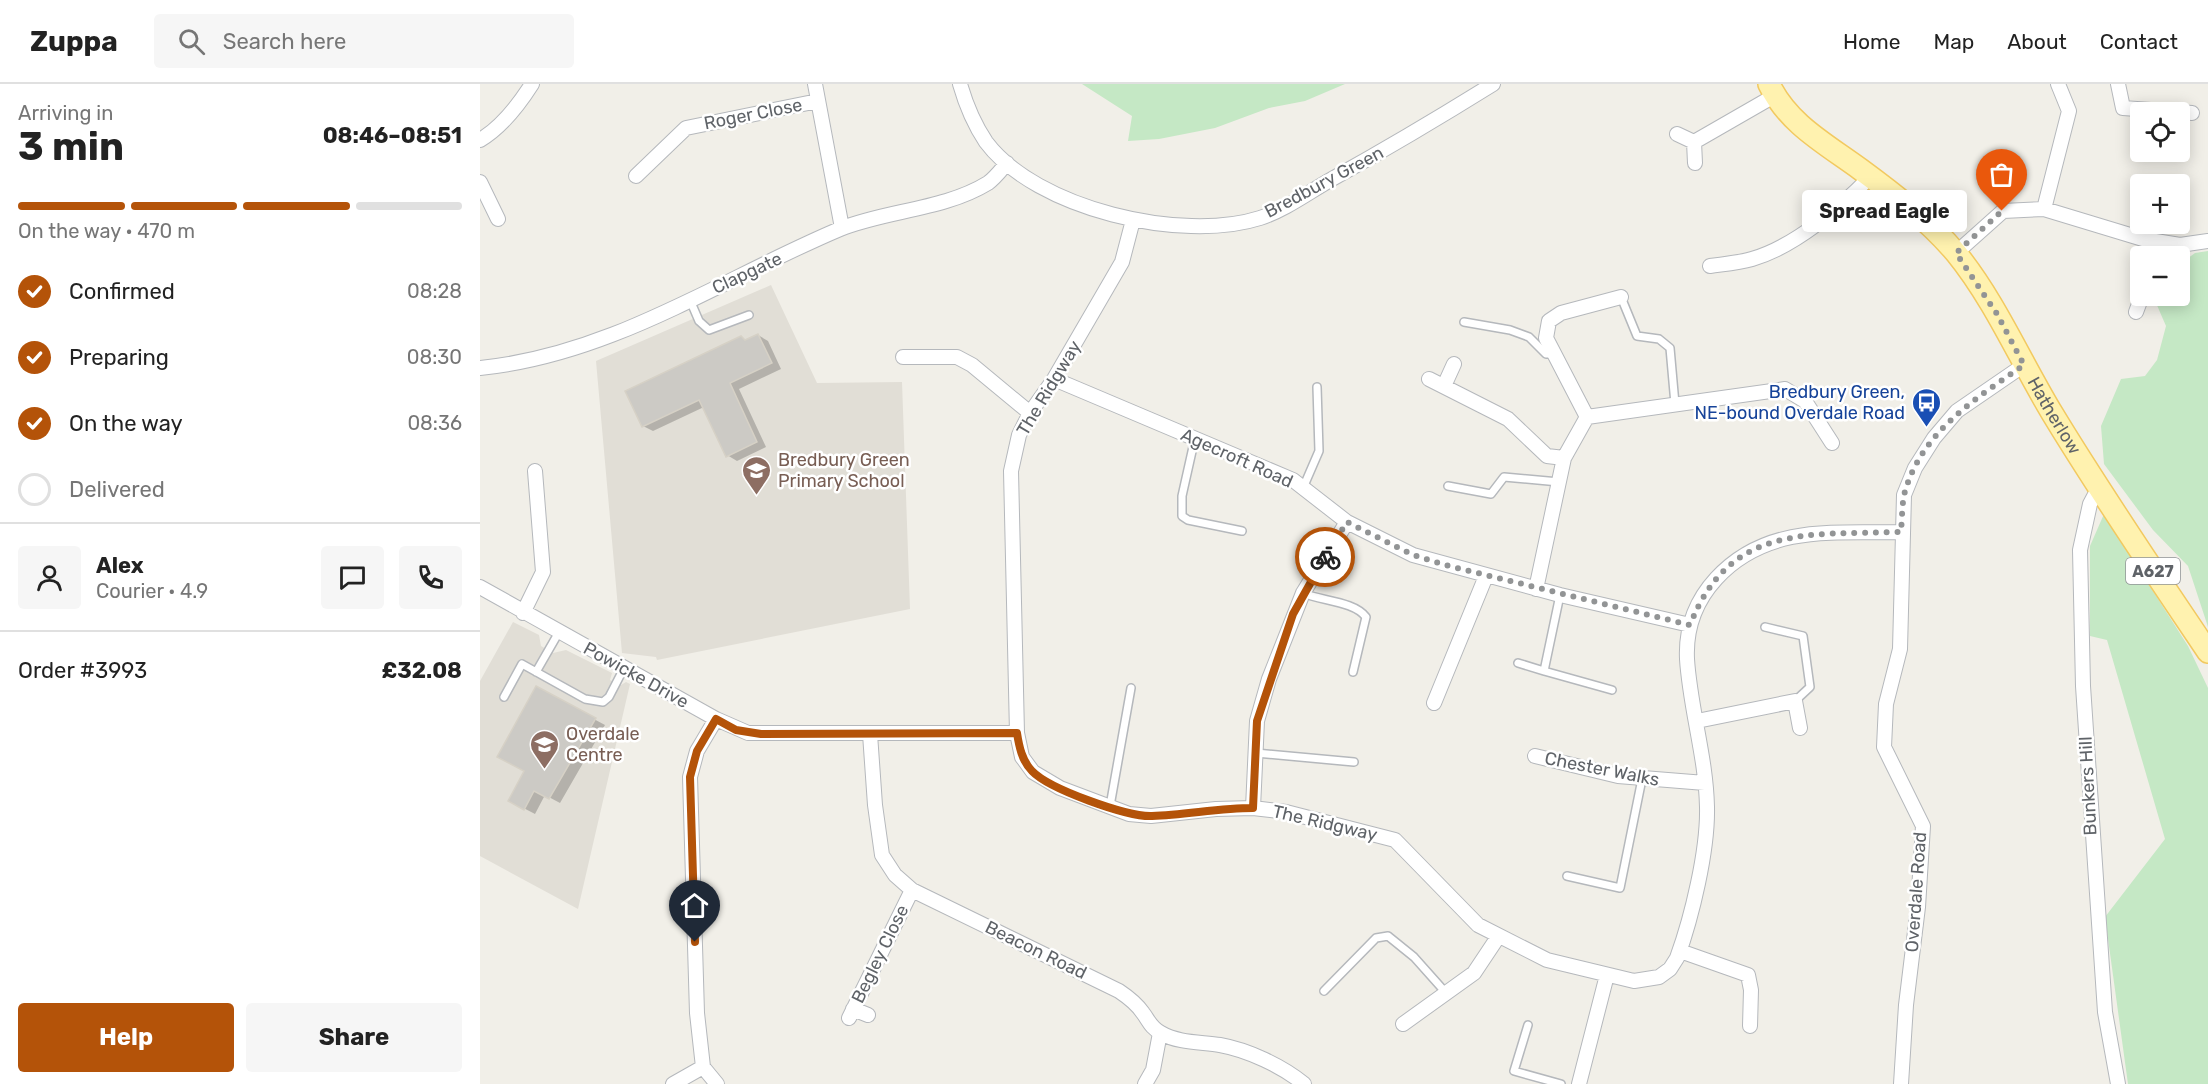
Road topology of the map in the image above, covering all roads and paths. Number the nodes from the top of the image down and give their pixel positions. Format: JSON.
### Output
{"nodes":[{"id":1,"x":532,"y":84,"type":"edge"},
{"id":2,"x":815,"y":84,"type":"edge"},
{"id":3,"x":960,"y":84,"type":"edge"},
{"id":4,"x":1493,"y":84,"type":"edge"},
{"id":5,"x":2058,"y":84,"type":"edge"},
{"id":6,"x":2118,"y":84,"type":"edge"},
{"id":7,"x":1771,"y":90,"type":"edge"},
{"id":8,"x":818,"y":101,"type":"junction"},
{"id":9,"x":2192,"y":113,"type":"dead end"},
{"id":10,"x":1677,"y":134,"type":"dead end"},
{"id":11,"x":480,"y":140,"type":"edge"},
{"id":12,"x":1694,"y":142,"type":"junction"},
{"id":13,"x":1007,"y":163,"type":"junction"},
{"id":14,"x":1695,"y":163,"type":"dead end"},
{"id":15,"x":636,"y":176,"type":"dead end"},
{"id":16,"x":1870,"y":177,"type":"junction"},
{"id":17,"x":480,"y":182,"type":"edge"},
{"id":18,"x":2043,"y":209,"type":"junction"},
{"id":19,"x":498,"y":219,"type":"dead end"},
{"id":20,"x":1133,"y":220,"type":"junction"},
{"id":21,"x":842,"y":228,"type":"junction"},
{"id":22,"x":2208,"y":241,"type":"edge"},
{"id":23,"x":2180,"y":245,"type":"joint"},
{"id":24,"x":1956,"y":253,"type":"junction"},
{"id":25,"x":1710,"y":266,"type":"dead end"},
{"id":26,"x":1621,"y":297,"type":"joint"},
{"id":27,"x":690,"y":300,"type":"junction"},
{"id":28,"x":2138,"y":306,"type":"edge"},
{"id":29,"x":2136,"y":312,"type":"dead end"},
{"id":30,"x":749,"y":315,"type":"dead end"},
{"id":31,"x":1464,"y":322,"type":"dead end"},
{"id":32,"x":1554,"y":354,"type":"junction"},
{"id":33,"x":903,"y":357,"type":"dead end"},
{"id":34,"x":1454,"y":364,"type":"dead end"},
{"id":35,"x":2024,"y":365,"type":"junction"},
{"id":36,"x":480,"y":368,"type":"edge"},
{"id":37,"x":1054,"y":379,"type":"junction"},
{"id":38,"x":1429,"y":379,"type":"dead end"},
{"id":39,"x":1444,"y":386,"type":"junction"},
{"id":40,"x":1317,"y":387,"type":"dead end"},
{"id":41,"x":1675,"y":404,"type":"junction"},
{"id":42,"x":1030,"y":414,"type":"junction"},
{"id":43,"x":1587,"y":417,"type":"junction"},
{"id":44,"x":1195,"y":438,"type":"junction"},
{"id":45,"x":1832,"y":443,"type":"dead end"},
{"id":46,"x":1564,"y":458,"type":"junction"},
{"id":47,"x":535,"y":471,"type":"dead end"},
{"id":48,"x":1559,"y":482,"type":"junction"},
{"id":49,"x":1448,"y":486,"type":"dead end"},
{"id":50,"x":1303,"y":488,"type":"junction"},
{"id":51,"x":2098,"y":489,"type":"junction"},
{"id":52,"x":1347,"y":522,"type":"junction"},
{"id":53,"x":1242,"y":531,"type":"dead end"},
{"id":54,"x":1901,"y":532,"type":"junction"},
{"id":55,"x":1486,"y":576,"type":"junction"},
{"id":56,"x":480,"y":587,"type":"edge"},
{"id":57,"x":1536,"y":589,"type":"junction"},
{"id":58,"x":1303,"y":593,"type":"junction"},
{"id":59,"x":1560,"y":595,"type":"junction"},
{"id":60,"x":523,"y":613,"type":"junction"},
{"id":61,"x":1690,"y":625,"type":"junction"},
{"id":62,"x":1766,"y":627,"type":"dead end"},
{"id":63,"x":559,"y":632,"type":"junction"},
{"id":64,"x":2208,"y":652,"type":"edge"},
{"id":65,"x":1518,"y":663,"type":"dead end"},
{"id":66,"x":624,"y":668,"type":"junction"},
{"id":67,"x":1544,"y":671,"type":"junction"},
{"id":68,"x":536,"y":672,"type":"junction"},
{"id":69,"x":1353,"y":672,"type":"dead end"},
{"id":70,"x":1131,"y":688,"type":"dead end"},
{"id":71,"x":1612,"y":690,"type":"dead end"},
{"id":72,"x":504,"y":697,"type":"dead end"},
{"id":73,"x":1795,"y":701,"type":"junction"},
{"id":74,"x":1434,"y":703,"type":"dead end"},
{"id":75,"x":716,"y":719,"type":"junction"},
{"id":76,"x":1697,"y":721,"type":"junction"},
{"id":77,"x":1800,"y":728,"type":"dead end"},
{"id":78,"x":1017,"y":733,"type":"junction"},
{"id":79,"x":870,"y":734,"type":"junction"},
{"id":80,"x":1256,"y":753,"type":"junction"},
{"id":81,"x":1535,"y":756,"type":"dead end"},
{"id":82,"x":1354,"y":762,"type":"dead end"},
{"id":83,"x":1642,"y":778,"type":"junction"},
{"id":84,"x":1706,"y":783,"type":"junction"},
{"id":85,"x":1110,"y":807,"type":"junction"},
{"id":86,"x":1253,"y":808,"type":"junction"},
{"id":87,"x":1567,"y":876,"type":"dead end"},
{"id":88,"x":912,"y":890,"type":"junction"},
{"id":89,"x":1498,"y":937,"type":"junction"},
{"id":90,"x":1680,"y":951,"type":"junction"},
{"id":91,"x":1607,"y":975,"type":"junction"},
{"id":92,"x":1324,"y":991,"type":"dead end"},
{"id":93,"x":1447,"y":994,"type":"junction"},
{"id":94,"x":868,"y":1015,"type":"dead end"},
{"id":95,"x":1403,"y":1024,"type":"dead end"},
{"id":96,"x":1528,"y":1025,"type":"dead end"},
{"id":97,"x":1750,"y":1026,"type":"dead end"},
{"id":98,"x":1160,"y":1033,"type":"junction"},
{"id":99,"x":703,"y":1067,"type":"junction"},
{"id":100,"x":673,"y":1084,"type":"edge"},
{"id":101,"x":717,"y":1084,"type":"edge"},
{"id":102,"x":1145,"y":1084,"type":"edge"},
{"id":103,"x":1304,"y":1084,"type":"edge"},
{"id":104,"x":1561,"y":1084,"type":"edge"},
{"id":105,"x":1579,"y":1084,"type":"edge"},
{"id":106,"x":1901,"y":1084,"type":"edge"},
{"id":107,"x":2118,"y":1084,"type":"edge"}],
"edges":[{"from":1,"to":11,"type":"street"},
{"from":2,"to":8,"type":"street"},
{"from":3,"to":13,"type":"street","name":"Bredbury Green"},
{"from":4,"to":20,"type":"street","name":"Bredbury Green"},
{"from":5,"to":18,"type":"street"},
{"from":6,"to":9,"type":"street"},
{"from":7,"to":12,"type":"street"},
{"from":7,"to":16,"type":"main road","name":"Hatherlow","number":"A627"},
{"from":8,"to":15,"type":"street","name":"Roger Close"},
{"from":8,"to":21,"type":"street"},
{"from":10,"to":12,"type":"street"},
{"from":12,"to":14,"type":"street"},
{"from":13,"to":20,"type":"street","name":"Bredbury Green"},
{"from":13,"to":21,"type":"street","name":"Clapgate"},
{"from":16,"to":24,"type":"main road","name":"Hatherlow","number":"A627"},
{"from":16,"to":25,"type":"street"},
{"from":17,"to":19,"type":"street"},
{"from":18,"to":23,"type":"street"},
{"from":18,"to":24,"type":"street"},
{"from":20,"to":37,"type":"street","name":"The Ridgway"},
{"from":21,"to":27,"type":"street","name":"Clapgate"},
{"from":22,"to":23,"type":"street"},
{"from":24,"to":35,"type":"main road","name":"Hatherlow","number":"A627"},
{"from":26,"to":32,"type":"street"},
{"from":26,"to":41,"type":"lane"},
{"from":27,"to":30,"type":"lane"},
{"from":27,"to":36,"type":"street","name":"Clapgate"},
{"from":28,"to":29,"type":"street"},
{"from":31,"to":32,"type":"lane"},
{"from":32,"to":43,"type":"street"},
{"from":33,"to":42,"type":"street"},
{"from":34,"to":39,"type":"street"},
{"from":35,"to":51,"type":"main road","name":"Hatherlow","number":"A627"},
{"from":35,"to":54,"type":"street","name":"Overdale Road"},
{"from":37,"to":42,"type":"street","name":"The Ridgway"},
{"from":37,"to":44,"type":"street","name":"Agecroft Road"},
{"from":38,"to":39,"type":"street"},
{"from":39,"to":46,"type":"street"},
{"from":40,"to":50,"type":"lane"},
{"from":41,"to":43,"type":"street"},
{"from":41,"to":45,"type":"street"},
{"from":42,"to":78,"type":"street","name":"The Ridgway"},
{"from":43,"to":46,"type":"street"},
{"from":44,"to":50,"type":"street","name":"Agecroft Road"},
{"from":44,"to":53,"type":"lane"},
{"from":46,"to":48,"type":"street"},
{"from":47,"to":60,"type":"street"},
{"from":48,"to":49,"type":"lane"},
{"from":48,"to":57,"type":"street"},
{"from":50,"to":52,"type":"street","name":"Agecroft Road"},
{"from":51,"to":64,"type":"main road","number":"A627"},
{"from":51,"to":107,"type":"street","name":"Bunkers Hill"},
{"from":52,"to":55,"type":"street","name":"Agecroft Road"},
{"from":52,"to":58,"type":"street"},
{"from":54,"to":61,"type":"street","name":"The Ridgway"},
{"from":54,"to":106,"type":"street","name":"Overdale Road"},
{"from":55,"to":57,"type":"street","name":"Agecroft Road"},
{"from":55,"to":74,"type":"street"},
{"from":56,"to":60,"type":"street","name":"Powicke Drive"},
{"from":57,"to":59,"type":"street","name":"Agecroft Road"},
{"from":58,"to":69,"type":"lane"},
{"from":58,"to":80,"type":"street"},
{"from":59,"to":61,"type":"street","name":"Agecroft Road"},
{"from":59,"to":67,"type":"lane"},
{"from":60,"to":63,"type":"street","name":"Powicke Drive"},
{"from":61,"to":76,"type":"street","name":"The Ridgway"},
{"from":62,"to":73,"type":"lane"},
{"from":63,"to":66,"type":"street","name":"Powicke Drive"},
{"from":63,"to":68,"type":"lane"},
{"from":65,"to":67,"type":"lane"},
{"from":66,"to":68,"type":"lane"},
{"from":66,"to":75,"type":"street","name":"Powicke Drive"},
{"from":67,"to":71,"type":"lane"},
{"from":68,"to":72,"type":"lane"},
{"from":70,"to":85,"type":"lane"},
{"from":73,"to":76,"type":"street"},
{"from":73,"to":77,"type":"street"},
{"from":75,"to":79,"type":"street","name":"Powicke Drive"},
{"from":75,"to":99,"type":"street"},
{"from":76,"to":84,"type":"street","name":"The Ridgway"},
{"from":78,"to":79,"type":"street","name":"Powicke Drive"},
{"from":78,"to":85,"type":"street","name":"The Ridgway"},
{"from":79,"to":88,"type":"street","name":"Beacon Road"},
{"from":80,"to":82,"type":"lane"},
{"from":80,"to":86,"type":"street"},
{"from":81,"to":83,"type":"street","name":"Chester Walks"},
{"from":83,"to":84,"type":"street","name":"Chester Walks"},
{"from":83,"to":87,"type":"lane"},
{"from":84,"to":90,"type":"street","name":"The Ridgway"},
{"from":85,"to":86,"type":"street","name":"The Ridgway"},
{"from":86,"to":89,"type":"street","name":"The Ridgway"},
{"from":88,"to":94,"type":"street","name":"Begley Close"},
{"from":88,"to":98,"type":"street","name":"Beacon Road"},
{"from":89,"to":91,"type":"street","name":"The Ridgway"},
{"from":89,"to":93,"type":"street"},
{"from":90,"to":91,"type":"street","name":"The Ridgway"},
{"from":90,"to":97,"type":"street"},
{"from":91,"to":105,"type":"street"},
{"from":92,"to":93,"type":"lane"},
{"from":93,"to":95,"type":"street"},
{"from":96,"to":104,"type":"lane"},
{"from":98,"to":102,"type":"street"},
{"from":98,"to":103,"type":"street"},
{"from":99,"to":100,"type":"street"},
{"from":99,"to":101,"type":"street"}]}
